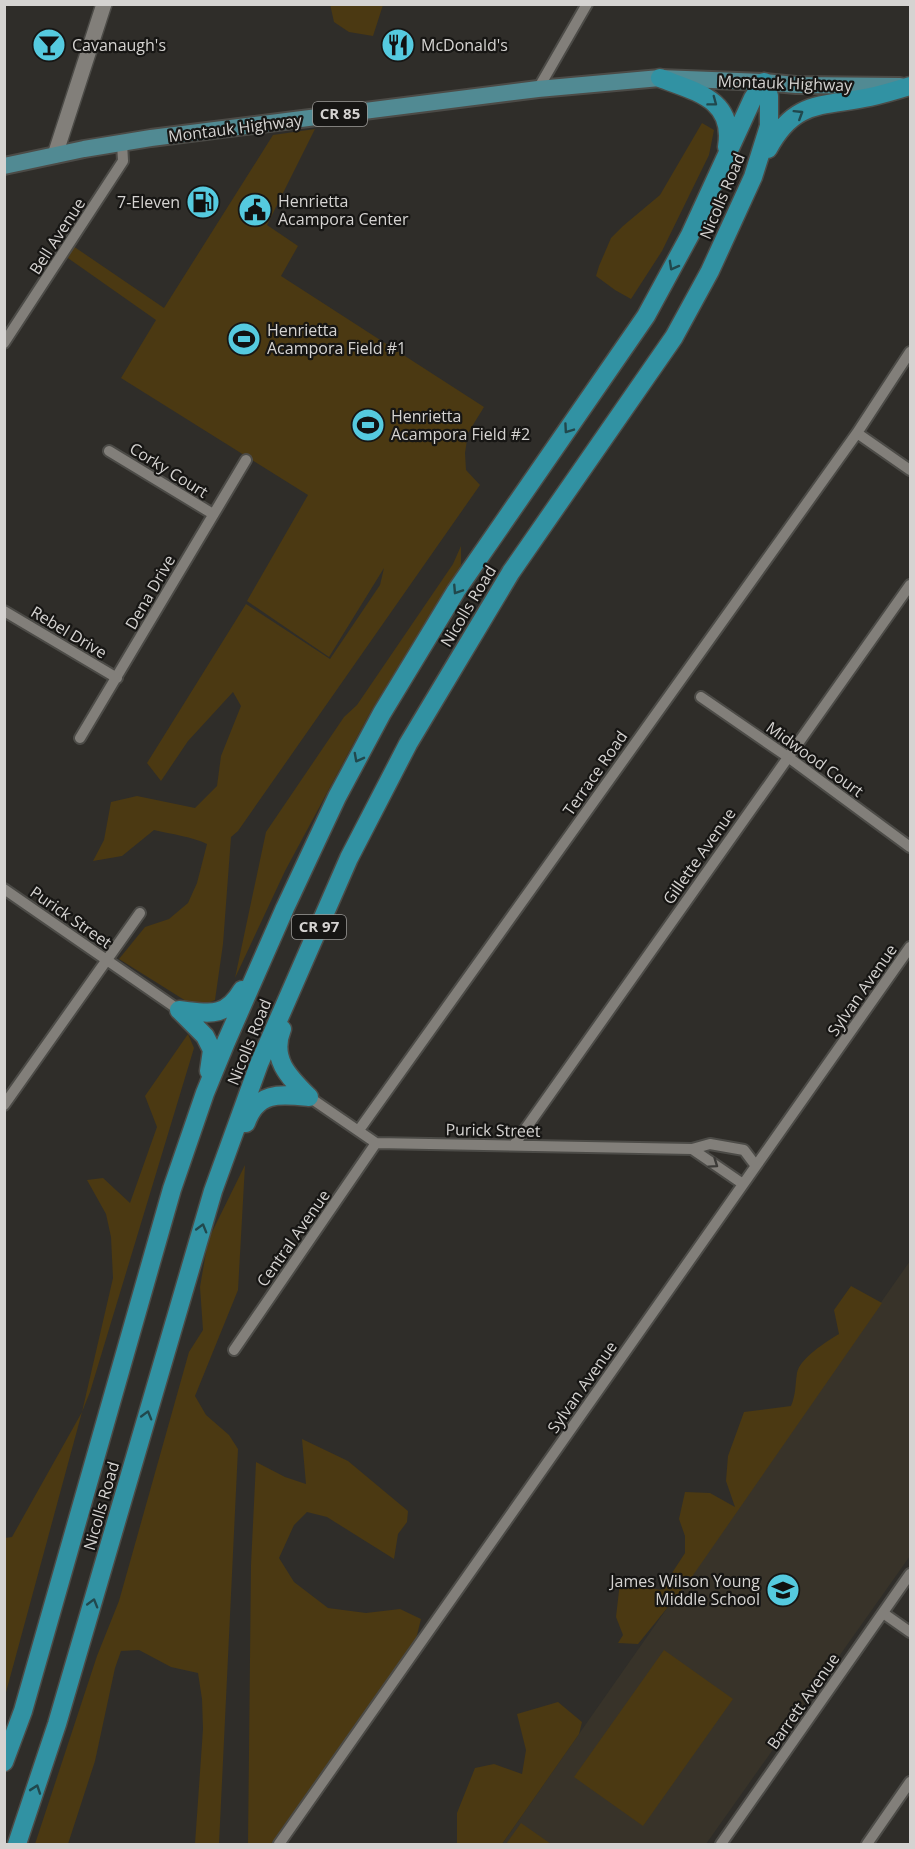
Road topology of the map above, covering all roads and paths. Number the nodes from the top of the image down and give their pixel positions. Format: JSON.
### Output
{"nodes":[{"id":1,"x":104,"y":4,"type":"edge"},
{"id":2,"x":587,"y":4,"type":"edge"},
{"id":3,"x":660,"y":78,"type":"junction"},
{"id":4,"x":764,"y":82,"type":"junction"},
{"id":5,"x":910,"y":86,"type":"edge"},
{"id":6,"x":538,"y":89,"type":"junction"},
{"id":7,"x":122,"y":143,"type":"junction"},
{"id":8,"x":55,"y":155,"type":"junction"},
{"id":9,"x":725,"y":158,"type":"junction"},
{"id":10,"x":4,"y":166,"type":"edge"},
{"id":11,"x":753,"y":177,"type":"junction"},
{"id":12,"x":4,"y":343,"type":"edge"},
{"id":13,"x":910,"y":352,"type":"edge"},
{"id":14,"x":857,"y":433,"type":"junction"},
{"id":15,"x":109,"y":451,"type":"dead end"},
{"id":16,"x":246,"y":460,"type":"dead end"},
{"id":17,"x":910,"y":470,"type":"edge"},
{"id":18,"x":213,"y":514,"type":"junction"},
{"id":19,"x":910,"y":585,"type":"edge"},
{"id":20,"x":4,"y":612,"type":"edge"},
{"id":21,"x":117,"y":678,"type":"junction"},
{"id":22,"x":701,"y":697,"type":"dead end"},
{"id":23,"x":80,"y":738,"type":"dead end"},
{"id":24,"x":788,"y":757,"type":"junction"},
{"id":25,"x":910,"y":847,"type":"edge"},
{"id":26,"x":4,"y":889,"type":"edge"},
{"id":27,"x":140,"y":913,"type":"dead end"},
{"id":28,"x":910,"y":947,"type":"edge"},
{"id":29,"x":265,"y":952,"type":"junction"},
{"id":30,"x":106,"y":960,"type":"junction"},
{"id":31,"x":289,"y":994,"type":"junction"},
{"id":32,"x":179,"y":1010,"type":"junction"},
{"id":33,"x":205,"y":1093,"type":"junction"},
{"id":34,"x":309,"y":1097,"type":"junction"},
{"id":35,"x":4,"y":1105,"type":"edge"},
{"id":36,"x":359,"y":1130,"type":"junction"},
{"id":37,"x":376,"y":1143,"type":"junction"},
{"id":38,"x":514,"y":1145,"type":"junction"},
{"id":39,"x":692,"y":1149,"type":"junction"},
{"id":40,"x":222,"y":1166,"type":"junction"},
{"id":41,"x":756,"y":1166,"type":"junction"},
{"id":42,"x":743,"y":1184,"type":"junction"},
{"id":43,"x":234,"y":1350,"type":"dead end"},
{"id":44,"x":910,"y":1574,"type":"edge"},
{"id":45,"x":883,"y":1613,"type":"junction"},
{"id":46,"x":910,"y":1632,"type":"edge"},
{"id":47,"x":4,"y":1762,"type":"edge"},
{"id":48,"x":910,"y":1782,"type":"edge"},
{"id":49,"x":17,"y":1845,"type":"edge"},
{"id":50,"x":279,"y":1845,"type":"edge"},
{"id":51,"x":721,"y":1845,"type":"edge"},
{"id":52,"x":867,"y":1845,"type":"edge"}],
"edges":[{"from":1,"to":8,"type":"street"},
{"from":2,"to":6,"type":"street"},
{"from":3,"to":4,"type":"main road","name":"Montauk Highway","number":"CR 85"},
{"from":3,"to":6,"type":"main road","number":"CR 85"},
{"from":3,"to":9,"type":"highway","one_way":true},
{"from":4,"to":5,"type":"main road","name":"Montauk Highway","number":"CR 85"},
{"from":4,"to":9,"type":"highway","name":"Nicolls Road","number":"CR 97"},
{"from":4,"to":11,"type":"highway","name":"Nicolls Road","number":"CR 97"},
{"from":11,"to":5,"type":"highway","one_way":true},
{"from":6,"to":7,"type":"main road","name":"Montauk Highway","number":"CR 85"},
{"from":7,"to":8,"type":"main road","name":"Montauk Highway","number":"CR 85"},
{"from":7,"to":12,"type":"street","name":"Bell Avenue"},
{"from":8,"to":10,"type":"main road","name":"Montauk Highway","number":"CR 85"},
{"from":9,"to":29,"type":"highway","name":"Nicolls Road","number":"CR 97","one_way":true},
{"from":11,"to":31,"type":"highway","name":"Nicolls Road","number":"CR 97"},
{"from":13,"to":14,"type":"street","name":"Terrace Road"},
{"from":14,"to":17,"type":"street"},
{"from":14,"to":36,"type":"street","name":"Terrace Road"},
{"from":15,"to":18,"type":"street","name":"Corky Court"},
{"from":16,"to":18,"type":"street","name":"Dena Drive"},
{"from":18,"to":21,"type":"street","name":"Dena Drive"},
{"from":19,"to":24,"type":"street","name":"Gillette Avenue"},
{"from":20,"to":21,"type":"street","name":"Rebel Drive"},
{"from":21,"to":23,"type":"street","name":"Dena Drive"},
{"from":22,"to":24,"type":"street","name":"Midwood Court"},
{"from":24,"to":25,"type":"street","name":"Midwood Court"},
{"from":24,"to":38,"type":"street","name":"Gillette Avenue"},
{"from":26,"to":30,"type":"street","name":"Purick Street"},
{"from":27,"to":30,"type":"street"},
{"from":28,"to":41,"type":"street","name":"Sylvan Avenue"},
{"from":29,"to":32,"type":"highway"},
{"from":29,"to":33,"type":"highway","name":"Nicolls Road","number":"CR 97"},
{"from":30,"to":32,"type":"street","name":"Purick Street"},
{"from":30,"to":35,"type":"street"},
{"from":31,"to":34,"type":"highway"},
{"from":31,"to":40,"type":"highway","name":"Nicolls Road","number":"CR 97"},
{"from":32,"to":33,"type":"highway"},
{"from":33,"to":47,"type":"highway","name":"Nicolls Road","number":"CR 97"},
{"from":34,"to":36,"type":"street"},
{"from":34,"to":40,"type":"highway"},
{"from":36,"to":37,"type":"street"},
{"from":37,"to":38,"type":"street","name":"Purick Street"},
{"from":37,"to":43,"type":"street","name":"Central Avenue"},
{"from":38,"to":39,"type":"street","name":"Purick Street"},
{"from":39,"to":41,"type":"street","name":"Purick Street"},
{"from":39,"to":42,"type":"street","one_way":true},
{"from":49,"to":40,"type":"highway","name":"Nicolls Road","number":"CR 97","one_way":true},
{"from":41,"to":42,"type":"street","name":"Sylvan Avenue"},
{"from":42,"to":50,"type":"street","name":"Sylvan Avenue"},
{"from":44,"to":45,"type":"street","name":"Barrett Avenue"},
{"from":45,"to":46,"type":"street"},
{"from":45,"to":51,"type":"street","name":"Barrett Avenue"},
{"from":48,"to":52,"type":"street"}]}
